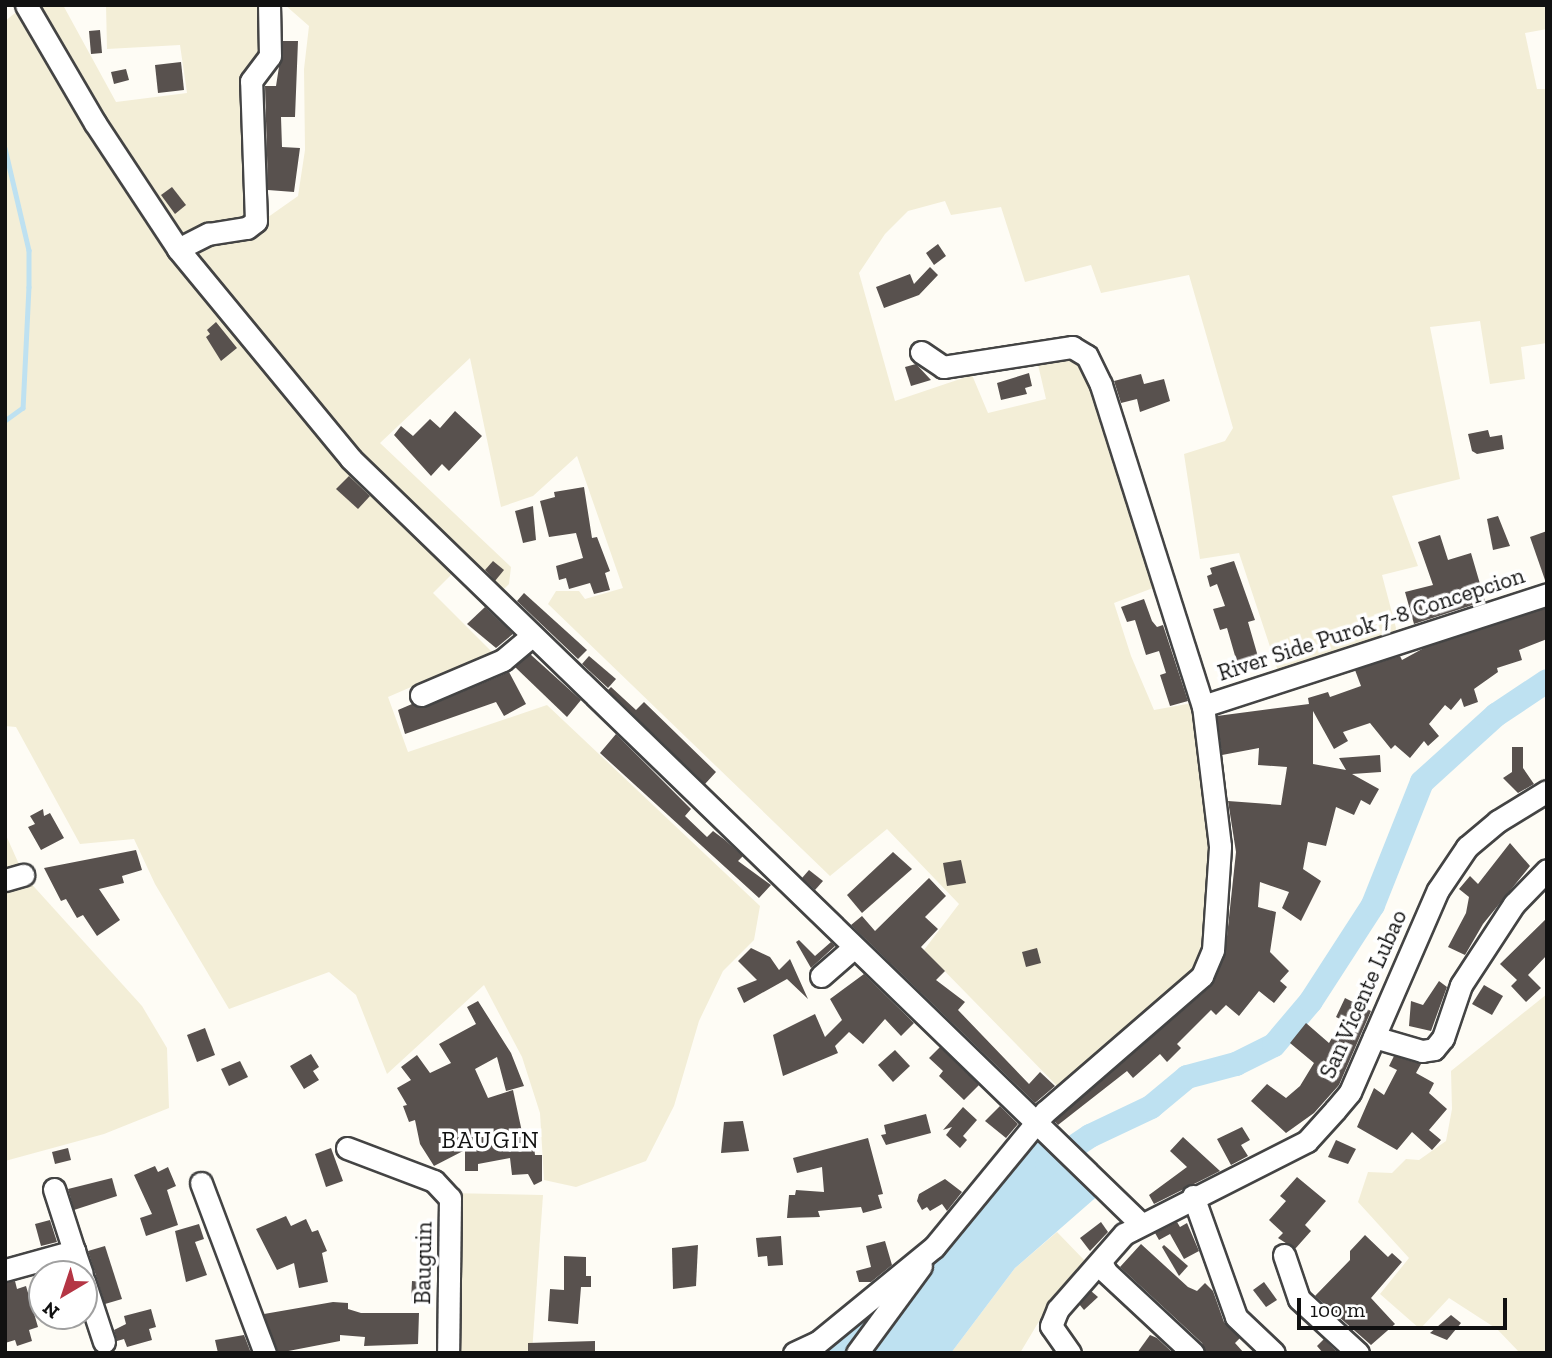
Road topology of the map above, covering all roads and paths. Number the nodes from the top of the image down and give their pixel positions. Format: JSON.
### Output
{"nodes":[{"id":1,"x":26,"y":5,"type":"edge"},
{"id":2,"x":269,"y":5,"type":"edge"},
{"id":3,"x":178,"y":249,"type":"junction"},
{"id":4,"x":921,"y":352,"type":"dead end"},
{"id":5,"x":1547,"y":594,"type":"edge"},
{"id":6,"x":530,"y":637,"type":"junction"},
{"id":7,"x":421,"y":695,"type":"dead end"},
{"id":8,"x":1203,"y":706,"type":"junction"},
{"id":9,"x":1547,"y":791,"type":"edge"},
{"id":10,"x":1547,"y":870,"type":"edge"},
{"id":11,"x":852,"y":949,"type":"junction"},
{"id":12,"x":821,"y":976,"type":"dead end"},
{"id":13,"x":1374,"y":1037,"type":"junction"},
{"id":14,"x":1035,"y":1123,"type":"junction"},
{"id":15,"x":347,"y":1148,"type":"dead end"},
{"id":16,"x":201,"y":1183,"type":"dead end"},
{"id":17,"x":54,"y":1189,"type":"dead end"},
{"id":18,"x":1193,"y":1196,"type":"junction"},
{"id":19,"x":1140,"y":1223,"type":"junction"},
{"id":20,"x":934,"y":1247,"type":"junction"},
{"id":21,"x":74,"y":1251,"type":"junction"},
{"id":22,"x":1284,"y":1255,"type":"dead end"},
{"id":23,"x":77,"y":1260,"type":"edge"},
{"id":24,"x":1101,"y":1262,"type":"junction"},
{"id":25,"x":5,"y":1270,"type":"edge"},
{"id":26,"x":98,"y":1324,"type":"edge"},
{"id":27,"x":104,"y":1342,"type":"dead end"},
{"id":28,"x":265,"y":1353,"type":"edge"},
{"id":29,"x":448,"y":1353,"type":"edge"},
{"id":30,"x":794,"y":1353,"type":"edge"},
{"id":31,"x":857,"y":1353,"type":"edge"},
{"id":32,"x":1070,"y":1353,"type":"edge"},
{"id":33,"x":1193,"y":1353,"type":"edge"},
{"id":34,"x":1274,"y":1353,"type":"edge"},
{"id":35,"x":1358,"y":1353,"type":"edge"}],
"edges":[{"from":1,"to":3,"type":"street"},
{"from":2,"to":3,"type":"street"},
{"from":3,"to":6,"type":"street"},
{"from":4,"to":8,"type":"street"},
{"from":5,"to":8,"type":"street","name":"River Side Purok 7-8 Concepcion"},
{"from":6,"to":7,"type":"street"},
{"from":6,"to":11,"type":"street"},
{"from":8,"to":14,"type":"street","name":"River Side Purok 7-8 Concepcion"},
{"from":9,"to":13,"type":"street","name":"San Vicente Lubao"},
{"from":10,"to":13,"type":"street"},
{"from":11,"to":12,"type":"street"},
{"from":11,"to":14,"type":"street"},
{"from":13,"to":18,"type":"street","name":"San Vicente Lubao"},
{"from":14,"to":19,"type":"street"},
{"from":14,"to":20,"type":"street","name":"River Side Purok 7-8 Concepcion"},
{"from":15,"to":29,"type":"street","name":"Bauguin"},
{"from":16,"to":28,"type":"street"},
{"from":17,"to":21,"type":"street"},
{"from":18,"to":19,"type":"street","name":"San Vicente Lubao"},
{"from":18,"to":34,"type":"street"},
{"from":19,"to":24,"type":"street","name":"San Vicente Lubao"},
{"from":20,"to":30,"type":"street"},
{"from":20,"to":31,"type":"street"},
{"from":21,"to":23,"type":"street"},
{"from":21,"to":25,"type":"street"},
{"from":22,"to":35,"type":"street"},
{"from":24,"to":32,"type":"street","name":"San Vicente Lubao"},
{"from":24,"to":33,"type":"street"},
{"from":26,"to":27,"type":"street"}]}
